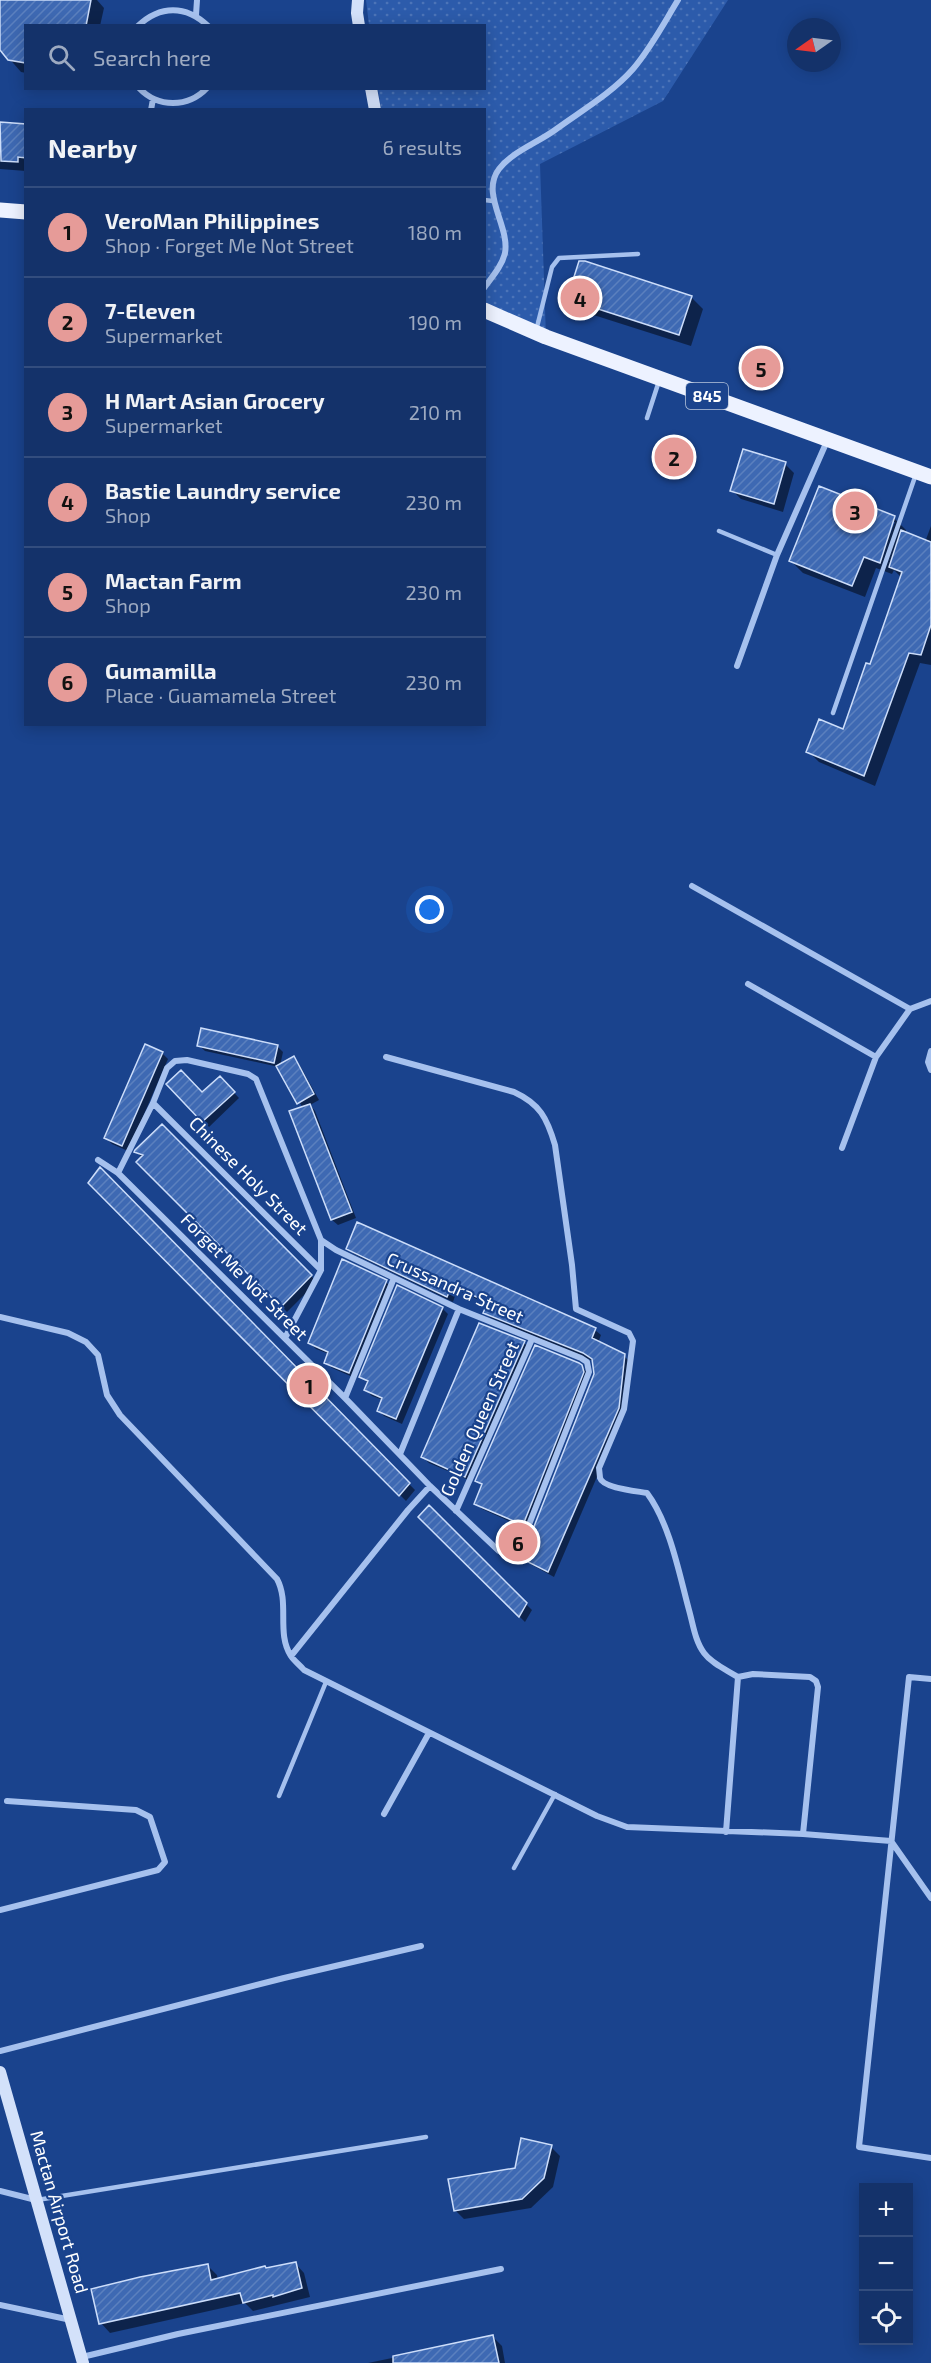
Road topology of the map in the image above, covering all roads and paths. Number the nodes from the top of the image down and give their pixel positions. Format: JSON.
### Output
{"nodes":[{"id":1,"x":175,"y":0,"type":"edge"},
{"id":2,"x":197,"y":0,"type":"edge"},
{"id":3,"x":358,"y":0,"type":"edge"},
{"id":4,"x":678,"y":0,"type":"edge"},
{"id":5,"x":174,"y":9,"type":"junction"},
{"id":6,"x":196,"y":15,"type":"junction"},
{"id":7,"x":140,"y":24,"type":"edge"},
{"id":8,"x":206,"y":24,"type":"edge"},
{"id":9,"x":359,"y":24,"type":"edge"},
{"id":10,"x":142,"y":90,"type":"edge"},
{"id":11,"x":204,"y":90,"type":"edge"},
{"id":12,"x":371,"y":90,"type":"edge"},
{"id":13,"x":153,"y":99,"type":"junction"},
{"id":14,"x":179,"y":106,"type":"edge"},
{"id":15,"x":152,"y":108,"type":"edge"},
{"id":16,"x":375,"y":108,"type":"edge"},
{"id":17,"x":486,"y":200,"type":"edge"},
{"id":18,"x":493,"y":201,"type":"junction"},
{"id":19,"x":0,"y":210,"type":"edge"},
{"id":20,"x":24,"y":212,"type":"edge"},
{"id":21,"x":638,"y":254,"type":"dead end"},
{"id":22,"x":486,"y":285,"type":"edge"},
{"id":23,"x":486,"y":311,"type":"edge"},
{"id":24,"x":536,"y":332,"type":"junction"},
{"id":25,"x":660,"y":378,"type":"junction"},
{"id":26,"x":647,"y":418,"type":"dead end"},
{"id":27,"x":827,"y":440,"type":"junction"},
{"id":28,"x":924,"y":474,"type":"edge"},
{"id":29,"x":719,"y":531,"type":"dead end"},
{"id":30,"x":777,"y":555,"type":"junction"},
{"id":31,"x":737,"y":666,"type":"dead end"},
{"id":32,"x":833,"y":713,"type":"dead end"},
{"id":33,"x":692,"y":886,"type":"dead end"},
{"id":34,"x":748,"y":984,"type":"dead end"},
{"id":35,"x":931,"y":1001,"type":"edge"},
{"id":36,"x":910,"y":1009,"type":"junction"},
{"id":37,"x":931,"y":1051,"type":"edge"},
{"id":38,"x":386,"y":1057,"type":"dead end"},
{"id":39,"x":876,"y":1057,"type":"junction"},
{"id":40,"x":931,"y":1070,"type":"edge"},
{"id":41,"x":153,"y":1103,"type":"junction"},
{"id":42,"x":843,"y":1148,"type":"dead end"},
{"id":43,"x":98,"y":1160,"type":"dead end"},
{"id":44,"x":117,"y":1173,"type":"junction"},
{"id":45,"x":321,"y":1240,"type":"junction"},
{"id":46,"x":321,"y":1270,"type":"junction"},
{"id":47,"x":394,"y":1278,"type":"junction"},
{"id":48,"x":459,"y":1309,"type":"junction"},
{"id":49,"x":0,"y":1317,"type":"edge"},
{"id":50,"x":285,"y":1338,"type":"junction"},
{"id":51,"x":532,"y":1339,"type":"junction"},
{"id":52,"x":345,"y":1398,"type":"junction"},
{"id":53,"x":400,"y":1454,"type":"junction"},
{"id":54,"x":430,"y":1486,"type":"junction"},
{"id":55,"x":456,"y":1511,"type":"junction"},
{"id":56,"x":521,"y":1546,"type":"joint"},
{"id":57,"x":291,"y":1656,"type":"junction"},
{"id":58,"x":738,"y":1677,"type":"junction"},
{"id":59,"x":931,"y":1679,"type":"edge"},
{"id":60,"x":326,"y":1682,"type":"junction"},
{"id":61,"x":429,"y":1733,"type":"junction"},
{"id":62,"x":555,"y":1794,"type":"junction"},
{"id":63,"x":279,"y":1796,"type":"dead end"},
{"id":64,"x":7,"y":1801,"type":"dead end"},
{"id":65,"x":384,"y":1814,"type":"dead end"},
{"id":66,"x":726,"y":1832,"type":"junction"},
{"id":67,"x":803,"y":1834,"type":"junction"},
{"id":68,"x":891,"y":1841,"type":"junction"},
{"id":69,"x":514,"y":1868,"type":"dead end"},
{"id":70,"x":931,"y":1898,"type":"edge"},
{"id":71,"x":0,"y":1910,"type":"edge"},
{"id":72,"x":421,"y":1946,"type":"dead end"},
{"id":73,"x":0,"y":2051,"type":"edge"},
{"id":74,"x":0,"y":2072,"type":"edge"},
{"id":75,"x":426,"y":2137,"type":"dead end"},
{"id":76,"x":931,"y":2158,"type":"edge"},
{"id":77,"x":0,"y":2191,"type":"edge"},
{"id":78,"x":37,"y":2200,"type":"junction"},
{"id":79,"x":501,"y":2269,"type":"dead end"},
{"id":80,"x":0,"y":2305,"type":"edge"},
{"id":81,"x":71,"y":2321,"type":"junction"},
{"id":82,"x":82,"y":2360,"type":"edge"}],
"edges":[{"from":1,"to":5,"type":"street"},
{"from":2,"to":6,"type":"street"},
{"from":3,"to":9,"type":"main road"},
{"from":4,"to":18,"type":"street"},
{"from":5,"to":6,"type":"street"},
{"from":5,"to":7,"type":"street"},
{"from":6,"to":8,"type":"street"},
{"from":10,"to":13,"type":"street"},
{"from":11,"to":14,"type":"street"},
{"from":12,"to":16,"type":"main road"},
{"from":13,"to":14,"type":"street"},
{"from":13,"to":15,"type":"street"},
{"from":17,"to":18,"type":"lane"},
{"from":18,"to":22,"type":"street"},
{"from":19,"to":20,"type":"main road"},
{"from":21,"to":24,"type":"lane"},
{"from":23,"to":24,"type":"main road","number":"845"},
{"from":24,"to":25,"type":"main road","number":"845"},
{"from":25,"to":26,"type":"lane"},
{"from":25,"to":27,"type":"main road","number":"845"},
{"from":27,"to":28,"type":"main road","number":"845"},
{"from":27,"to":30,"type":"street"},
{"from":28,"to":32,"type":"lane"},
{"from":29,"to":30,"type":"lane"},
{"from":30,"to":31,"type":"street"},
{"from":33,"to":36,"type":"street"},
{"from":34,"to":39,"type":"street"},
{"from":35,"to":36,"type":"street"},
{"from":36,"to":39,"type":"street"},
{"from":37,"to":40,"type":"street"},
{"from":38,"to":58,"type":"street"},
{"from":39,"to":42,"type":"street"},
{"from":41,"to":44,"type":"street"},
{"from":41,"to":45,"type":"street"},
{"from":41,"to":46,"type":"street","name":"Chinese Holy Street"},
{"from":43,"to":44,"type":"street","name":"Forget Me Not Street"},
{"from":44,"to":50,"type":"street","name":"Forget Me Not Street"},
{"from":45,"to":46,"type":"street"},
{"from":45,"to":47,"type":"street","name":"Crussandra Street"},
{"from":46,"to":50,"type":"street"},
{"from":47,"to":48,"type":"street","name":"Crussandra Street"},
{"from":47,"to":52,"type":"street"},
{"from":48,"to":51,"type":"street","name":"Crussandra Street"},
{"from":48,"to":53,"type":"street"},
{"from":49,"to":57,"type":"street"},
{"from":50,"to":52,"type":"street","name":"Forget Me Not Street"},
{"from":51,"to":55,"type":"street","name":"Golden Queen Street"},
{"from":51,"to":56,"type":"street","name":"Crussandra Street"},
{"from":52,"to":53,"type":"street","name":"Forget Me Not Street"},
{"from":53,"to":54,"type":"street","name":"Forget Me Not Street"},
{"from":54,"to":55,"type":"street","name":"Forget Me Not Street"},
{"from":54,"to":57,"type":"street"},
{"from":55,"to":56,"type":"street","name":"Forget Me Not Street"},
{"from":57,"to":60,"type":"street"},
{"from":58,"to":66,"type":"street"},
{"from":58,"to":67,"type":"street"},
{"from":59,"to":68,"type":"street"},
{"from":60,"to":61,"type":"street"},
{"from":60,"to":63,"type":"lane"},
{"from":61,"to":62,"type":"street"},
{"from":61,"to":65,"type":"street"},
{"from":62,"to":66,"type":"street"},
{"from":62,"to":69,"type":"lane"},
{"from":64,"to":71,"type":"street"},
{"from":66,"to":67,"type":"street"},
{"from":67,"to":68,"type":"street"},
{"from":68,"to":70,"type":"street"},
{"from":68,"to":76,"type":"street"},
{"from":72,"to":73,"type":"street"},
{"from":74,"to":78,"type":"main road","name":"Mactan Airport Road"},
{"from":75,"to":78,"type":"lane"},
{"from":77,"to":78,"type":"street"},
{"from":78,"to":81,"type":"main road","name":"Mactan Airport Road"},
{"from":79,"to":82,"type":"street"},
{"from":80,"to":81,"type":"street"},
{"from":81,"to":82,"type":"main road","name":"Mactan Airport Road"}]}
